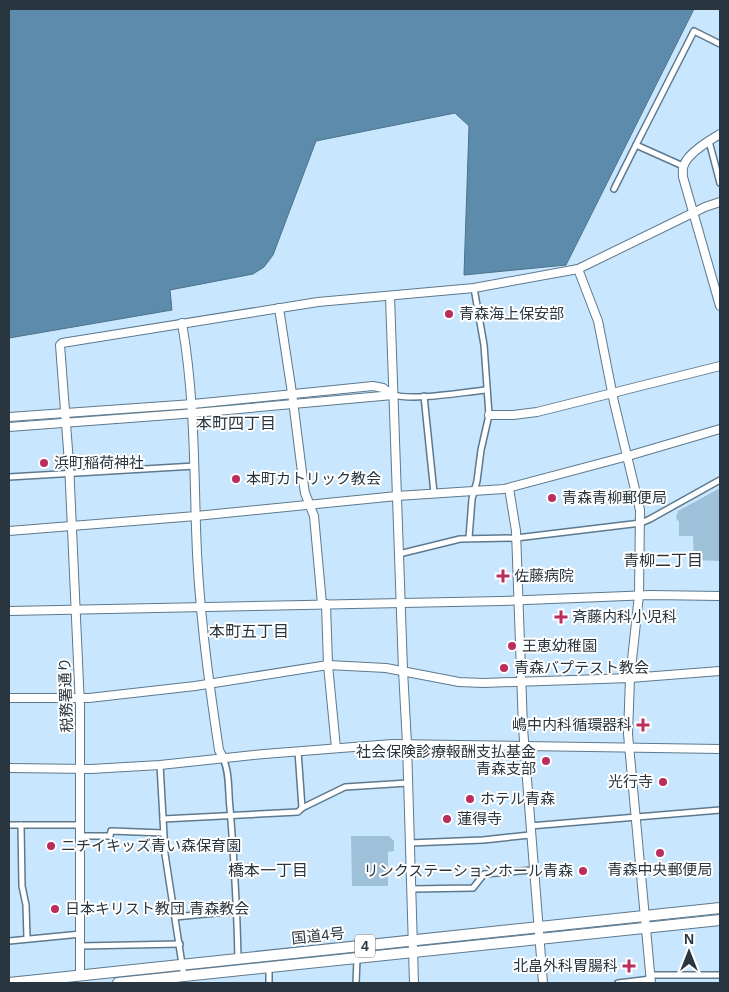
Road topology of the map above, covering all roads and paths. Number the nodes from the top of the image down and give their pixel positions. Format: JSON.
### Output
{"nodes":[{"id":1,"x":720,"y":44,"type":"edge"},
{"id":2,"x":720,"y":134,"type":"edge"},
{"id":3,"x":709,"y":141,"type":"junction"},
{"id":4,"x":636,"y":145,"type":"junction"},
{"id":5,"x":683,"y":166,"type":"junction"},
{"id":6,"x":720,"y":183,"type":"edge"},
{"id":7,"x":614,"y":189,"type":"dead end"},
{"id":8,"x":720,"y":202,"type":"edge"},
{"id":9,"x":694,"y":213,"type":"junction"},
{"id":10,"x":578,"y":269,"type":"junction"},
{"id":11,"x":474,"y":288,"type":"junction"},
{"id":12,"x":390,"y":296,"type":"junction"},
{"id":13,"x":720,"y":306,"type":"edge"},
{"id":14,"x":279,"y":308,"type":"junction"},
{"id":15,"x":182,"y":323,"type":"junction"},
{"id":16,"x":720,"y":366,"type":"edge"},
{"id":17,"x":487,"y":390,"type":"junction"},
{"id":18,"x":292,"y":393,"type":"junction"},
{"id":19,"x":612,"y":393,"type":"junction"},
{"id":20,"x":393,"y":394,"type":"junction"},
{"id":21,"x":424,"y":396,"type":"junction"},
{"id":22,"x":293,"y":403,"type":"junction"},
{"id":23,"x":193,"y":404,"type":"junction"},
{"id":24,"x":194,"y":413,"type":"junction"},
{"id":25,"x":66,"y":414,"type":"junction"},
{"id":26,"x":489,"y":415,"type":"junction"},
{"id":27,"x":9,"y":417,"type":"edge"},
{"id":28,"x":67,"y":423,"type":"junction"},
{"id":29,"x":9,"y":427,"type":"edge"},
{"id":30,"x":720,"y":429,"type":"edge"},
{"id":31,"x":628,"y":456,"type":"junction"},
{"id":32,"x":196,"y":466,"type":"junction"},
{"id":33,"x":70,"y":474,"type":"junction"},
{"id":34,"x":9,"y":477,"type":"edge"},
{"id":35,"x":720,"y":480,"type":"edge"},
{"id":36,"x":509,"y":488,"type":"junction"},
{"id":37,"x":475,"y":490,"type":"junction"},
{"id":38,"x":434,"y":493,"type":"junction"},
{"id":39,"x":397,"y":496,"type":"junction"},
{"id":40,"x":310,"y":503,"type":"junction"},
{"id":41,"x":196,"y":516,"type":"junction"},
{"id":42,"x":641,"y":522,"type":"junction"},
{"id":43,"x":72,"y":525,"type":"junction"},
{"id":44,"x":9,"y":531,"type":"edge"},
{"id":45,"x":469,"y":538,"type":"junction"},
{"id":46,"x":516,"y":538,"type":"junction"},
{"id":47,"x":399,"y":554,"type":"junction"},
{"id":48,"x":639,"y":595,"type":"junction"},
{"id":49,"x":720,"y":596,"type":"edge"},
{"id":50,"x":518,"y":600,"type":"junction"},
{"id":51,"x":400,"y":603,"type":"junction"},
{"id":52,"x":324,"y":604,"type":"junction"},
{"id":53,"x":202,"y":606,"type":"junction"},
{"id":54,"x":77,"y":610,"type":"junction"},
{"id":55,"x":9,"y":611,"type":"edge"},
{"id":56,"x":328,"y":665,"type":"junction"},
{"id":57,"x":403,"y":670,"type":"junction"},
{"id":58,"x":720,"y":671,"type":"edge"},
{"id":59,"x":630,"y":678,"type":"junction"},
{"id":60,"x":522,"y":682,"type":"junction"},
{"id":61,"x":209,"y":684,"type":"junction"},
{"id":62,"x":9,"y":698,"type":"edge"},
{"id":63,"x":80,"y":698,"type":"junction"},
{"id":64,"x":408,"y":744,"type":"junction"},
{"id":65,"x":524,"y":745,"type":"junction"},
{"id":66,"x":628,"y":747,"type":"junction"},
{"id":67,"x":336,"y":748,"type":"junction"},
{"id":68,"x":720,"y":749,"type":"edge"},
{"id":69,"x":298,"y":751,"type":"junction"},
{"id":70,"x":223,"y":758,"type":"junction"},
{"id":71,"x":160,"y":765,"type":"junction"},
{"id":72,"x":9,"y":768,"type":"edge"},
{"id":73,"x":81,"y":770,"type":"junction"},
{"id":74,"x":408,"y":783,"type":"junction"},
{"id":75,"x":302,"y":808,"type":"junction"},
{"id":76,"x":720,"y":810,"type":"edge"},
{"id":77,"x":230,"y":816,"type":"junction"},
{"id":78,"x":634,"y":817,"type":"junction"},
{"id":79,"x":163,"y":819,"type":"junction"},
{"id":80,"x":9,"y":824,"type":"edge"},
{"id":81,"x":21,"y":825,"type":"junction"},
{"id":82,"x":82,"y":825,"type":"junction"},
{"id":83,"x":530,"y":826,"type":"junction"},
{"id":84,"x":163,"y":833,"type":"junction"},
{"id":85,"x":530,"y":835,"type":"junction"},
{"id":86,"x":81,"y":836,"type":"junction"},
{"id":87,"x":410,"y":843,"type":"junction"},
{"id":88,"x":533,"y":870,"type":"junction"},
{"id":89,"x":412,"y":889,"type":"junction"},
{"id":90,"x":720,"y":908,"type":"edge"},
{"id":91,"x":237,"y":911,"type":"junction"},
{"id":92,"x":644,"y":916,"type":"junction"},
{"id":93,"x":175,"y":918,"type":"junction"},
{"id":94,"x":720,"y":920,"type":"edge"},
{"id":95,"x":538,"y":927,"type":"junction"},
{"id":96,"x":645,"y":927,"type":"junction"},
{"id":97,"x":80,"y":934,"type":"junction"},
{"id":98,"x":27,"y":938,"type":"junction"},
{"id":99,"x":9,"y":940,"type":"edge"},
{"id":100,"x":413,"y":940,"type":"junction"},
{"id":101,"x":539,"y":940,"type":"junction"},
{"id":102,"x":180,"y":944,"type":"junction"},
{"id":103,"x":80,"y":946,"type":"junction"},
{"id":104,"x":414,"y":953,"type":"junction"},
{"id":105,"x":238,"y":959,"type":"junction"},
{"id":106,"x":357,"y":959,"type":"junction"},
{"id":107,"x":183,"y":965,"type":"junction"},
{"id":108,"x":269,"y":968,"type":"junction"},
{"id":109,"x":720,"y":975,"type":"edge"},
{"id":110,"x":80,"y":979,"type":"edge"},
{"id":111,"x":651,"y":979,"type":"edge"},
{"id":112,"x":185,"y":980,"type":"edge"},
{"id":113,"x":9,"y":983,"type":"edge"},
{"id":114,"x":118,"y":983,"type":"edge"},
{"id":115,"x":269,"y":983,"type":"edge"},
{"id":116,"x":356,"y":983,"type":"edge"},
{"id":117,"x":414,"y":983,"type":"edge"},
{"id":118,"x":542,"y":983,"type":"edge"},
{"id":119,"x":618,"y":983,"type":"edge"}],
"edges":[{"from":1,"to":4,"type":"street"},
{"from":2,"to":3,"type":"street"},
{"from":3,"to":5,"type":"street"},
{"from":3,"to":6,"type":"street"},
{"from":4,"to":5,"type":"street"},
{"from":4,"to":7,"type":"street"},
{"from":5,"to":9,"type":"street"},
{"from":8,"to":9,"type":"street"},
{"from":9,"to":10,"type":"street"},
{"from":9,"to":13,"type":"street"},
{"from":10,"to":11,"type":"street"},
{"from":10,"to":19,"type":"street"},
{"from":11,"to":12,"type":"street"},
{"from":11,"to":17,"type":"street"},
{"from":12,"to":14,"type":"street"},
{"from":12,"to":20,"type":"street"},
{"from":14,"to":15,"type":"street"},
{"from":14,"to":18,"type":"street"},
{"from":15,"to":23,"type":"street"},
{"from":15,"to":25,"type":"street","name":"税務署通り"},
{"from":16,"to":19,"type":"street"},
{"from":17,"to":21,"type":"street"},
{"from":17,"to":26,"type":"street"},
{"from":18,"to":20,"type":"street"},
{"from":18,"to":22,"type":"street"},
{"from":18,"to":23,"type":"street"},
{"from":19,"to":26,"type":"street"},
{"from":19,"to":31,"type":"street"},
{"from":20,"to":21,"type":"street"},
{"from":20,"to":22,"type":"street"},
{"from":20,"to":39,"type":"street"},
{"from":21,"to":38,"type":"street"},
{"from":22,"to":24,"type":"street"},
{"from":22,"to":40,"type":"street"},
{"from":23,"to":24,"type":"street"},
{"from":23,"to":25,"type":"street"},
{"from":24,"to":28,"type":"street"},
{"from":24,"to":32,"type":"street"},
{"from":25,"to":27,"type":"street"},
{"from":25,"to":28,"type":"street","name":"税務署通り"},
{"from":26,"to":37,"type":"street"},
{"from":28,"to":29,"type":"street"},
{"from":28,"to":33,"type":"street","name":"税務署通り"},
{"from":30,"to":31,"type":"street"},
{"from":31,"to":36,"type":"street"},
{"from":31,"to":42,"type":"street"},
{"from":32,"to":33,"type":"street"},
{"from":32,"to":41,"type":"street"},
{"from":33,"to":34,"type":"street"},
{"from":33,"to":43,"type":"street","name":"税務署通り"},
{"from":35,"to":42,"type":"street"},
{"from":36,"to":37,"type":"street"},
{"from":36,"to":46,"type":"street"},
{"from":37,"to":38,"type":"street"},
{"from":37,"to":45,"type":"street"},
{"from":38,"to":39,"type":"street"},
{"from":39,"to":40,"type":"street"},
{"from":39,"to":47,"type":"street"},
{"from":40,"to":41,"type":"street"},
{"from":40,"to":52,"type":"street"},
{"from":41,"to":43,"type":"street"},
{"from":41,"to":53,"type":"street"},
{"from":42,"to":46,"type":"street"},
{"from":42,"to":48,"type":"street"},
{"from":43,"to":44,"type":"street"},
{"from":43,"to":54,"type":"street","name":"税務署通り"},
{"from":45,"to":46,"type":"street"},
{"from":45,"to":47,"type":"street"},
{"from":46,"to":50,"type":"street"},
{"from":47,"to":51,"type":"street"},
{"from":48,"to":49,"type":"street"},
{"from":48,"to":50,"type":"street"},
{"from":48,"to":59,"type":"street"},
{"from":50,"to":51,"type":"street"},
{"from":50,"to":60,"type":"street"},
{"from":51,"to":52,"type":"street"},
{"from":51,"to":57,"type":"street"},
{"from":52,"to":53,"type":"street"},
{"from":52,"to":56,"type":"street"},
{"from":53,"to":54,"type":"street"},
{"from":53,"to":61,"type":"street"},
{"from":54,"to":55,"type":"street"},
{"from":54,"to":63,"type":"street","name":"税務署通り"},
{"from":56,"to":57,"type":"street"},
{"from":56,"to":61,"type":"street"},
{"from":56,"to":67,"type":"street"},
{"from":57,"to":60,"type":"street"},
{"from":57,"to":64,"type":"street"},
{"from":58,"to":59,"type":"street"},
{"from":59,"to":60,"type":"street"},
{"from":59,"to":66,"type":"street"},
{"from":60,"to":65,"type":"street"},
{"from":61,"to":63,"type":"street"},
{"from":61,"to":70,"type":"street"},
{"from":62,"to":63,"type":"street"},
{"from":63,"to":73,"type":"street","name":"税務署通り"},
{"from":64,"to":65,"type":"street"},
{"from":64,"to":67,"type":"street"},
{"from":64,"to":74,"type":"street"},
{"from":65,"to":66,"type":"street"},
{"from":65,"to":83,"type":"street"},
{"from":66,"to":68,"type":"street"},
{"from":66,"to":78,"type":"street"},
{"from":67,"to":69,"type":"street"},
{"from":69,"to":70,"type":"street"},
{"from":69,"to":75,"type":"street"},
{"from":70,"to":71,"type":"street"},
{"from":70,"to":77,"type":"street"},
{"from":71,"to":73,"type":"street"},
{"from":71,"to":79,"type":"street"},
{"from":72,"to":73,"type":"street"},
{"from":73,"to":82,"type":"street","name":"税務署通り"},
{"from":74,"to":75,"type":"street"},
{"from":74,"to":87,"type":"street"},
{"from":75,"to":77,"type":"street"},
{"from":76,"to":78,"type":"street"},
{"from":77,"to":79,"type":"street"},
{"from":77,"to":91,"type":"street"},
{"from":78,"to":83,"type":"street"},
{"from":78,"to":92,"type":"street"},
{"from":79,"to":84,"type":"street"},
{"from":80,"to":81,"type":"street"},
{"from":81,"to":82,"type":"street"},
{"from":81,"to":98,"type":"street"},
{"from":82,"to":86,"type":"street","name":"税務署通り"},
{"from":83,"to":85,"type":"street"},
{"from":84,"to":86,"type":"street"},
{"from":84,"to":93,"type":"street"},
{"from":85,"to":87,"type":"street"},
{"from":85,"to":88,"type":"street"},
{"from":86,"to":97,"type":"street","name":"税務署通り"},
{"from":87,"to":89,"type":"street"},
{"from":88,"to":89,"type":"street"},
{"from":88,"to":95,"type":"street"},
{"from":89,"to":100,"type":"street"},
{"from":90,"to":92,"type":"highway","name":"国道4号","number":"4"},
{"from":91,"to":93,"type":"street"},
{"from":91,"to":105,"type":"street"},
{"from":92,"to":95,"type":"highway","name":"国道4号","number":"4"},
{"from":92,"to":96,"type":"street"},
{"from":93,"to":102,"type":"street"},
{"from":94,"to":96,"type":"highway","name":"国道4号","number":"4"},
{"from":95,"to":100,"type":"highway","name":"国道4号","number":"4"},
{"from":95,"to":101,"type":"street"},
{"from":96,"to":101,"type":"highway","name":"国道4号","number":"4"},
{"from":96,"to":111,"type":"street"},
{"from":97,"to":98,"type":"street"},
{"from":97,"to":103,"type":"street","name":"税務署通り"},
{"from":98,"to":99,"type":"street"},
{"from":100,"to":104,"type":"street"},
{"from":100,"to":105,"type":"highway","name":"国道4号","number":"4"},
{"from":101,"to":104,"type":"highway","name":"国道4号","number":"4"},
{"from":101,"to":118,"type":"street"},
{"from":102,"to":103,"type":"street"},
{"from":102,"to":107,"type":"street"},
{"from":103,"to":110,"type":"street","name":"税務署通り"},
{"from":104,"to":106,"type":"highway","name":"国道4号","number":"4"},
{"from":104,"to":117,"type":"street"},
{"from":105,"to":107,"type":"highway","name":"国道4号","number":"4"},
{"from":106,"to":108,"type":"highway","name":"国道4号","number":"4"},
{"from":106,"to":116,"type":"street"},
{"from":107,"to":110,"type":"highway","name":"国道4号","number":"4"},
{"from":107,"to":112,"type":"street"},
{"from":108,"to":112,"type":"highway","name":"国道4号","number":"4"},
{"from":108,"to":115,"type":"street"},
{"from":109,"to":111,"type":"street"},
{"from":110,"to":113,"type":"highway","name":"国道4号","number":"4"},
{"from":111,"to":119,"type":"street"},
{"from":112,"to":114,"type":"highway","name":"国道4号","number":"4"}]}
